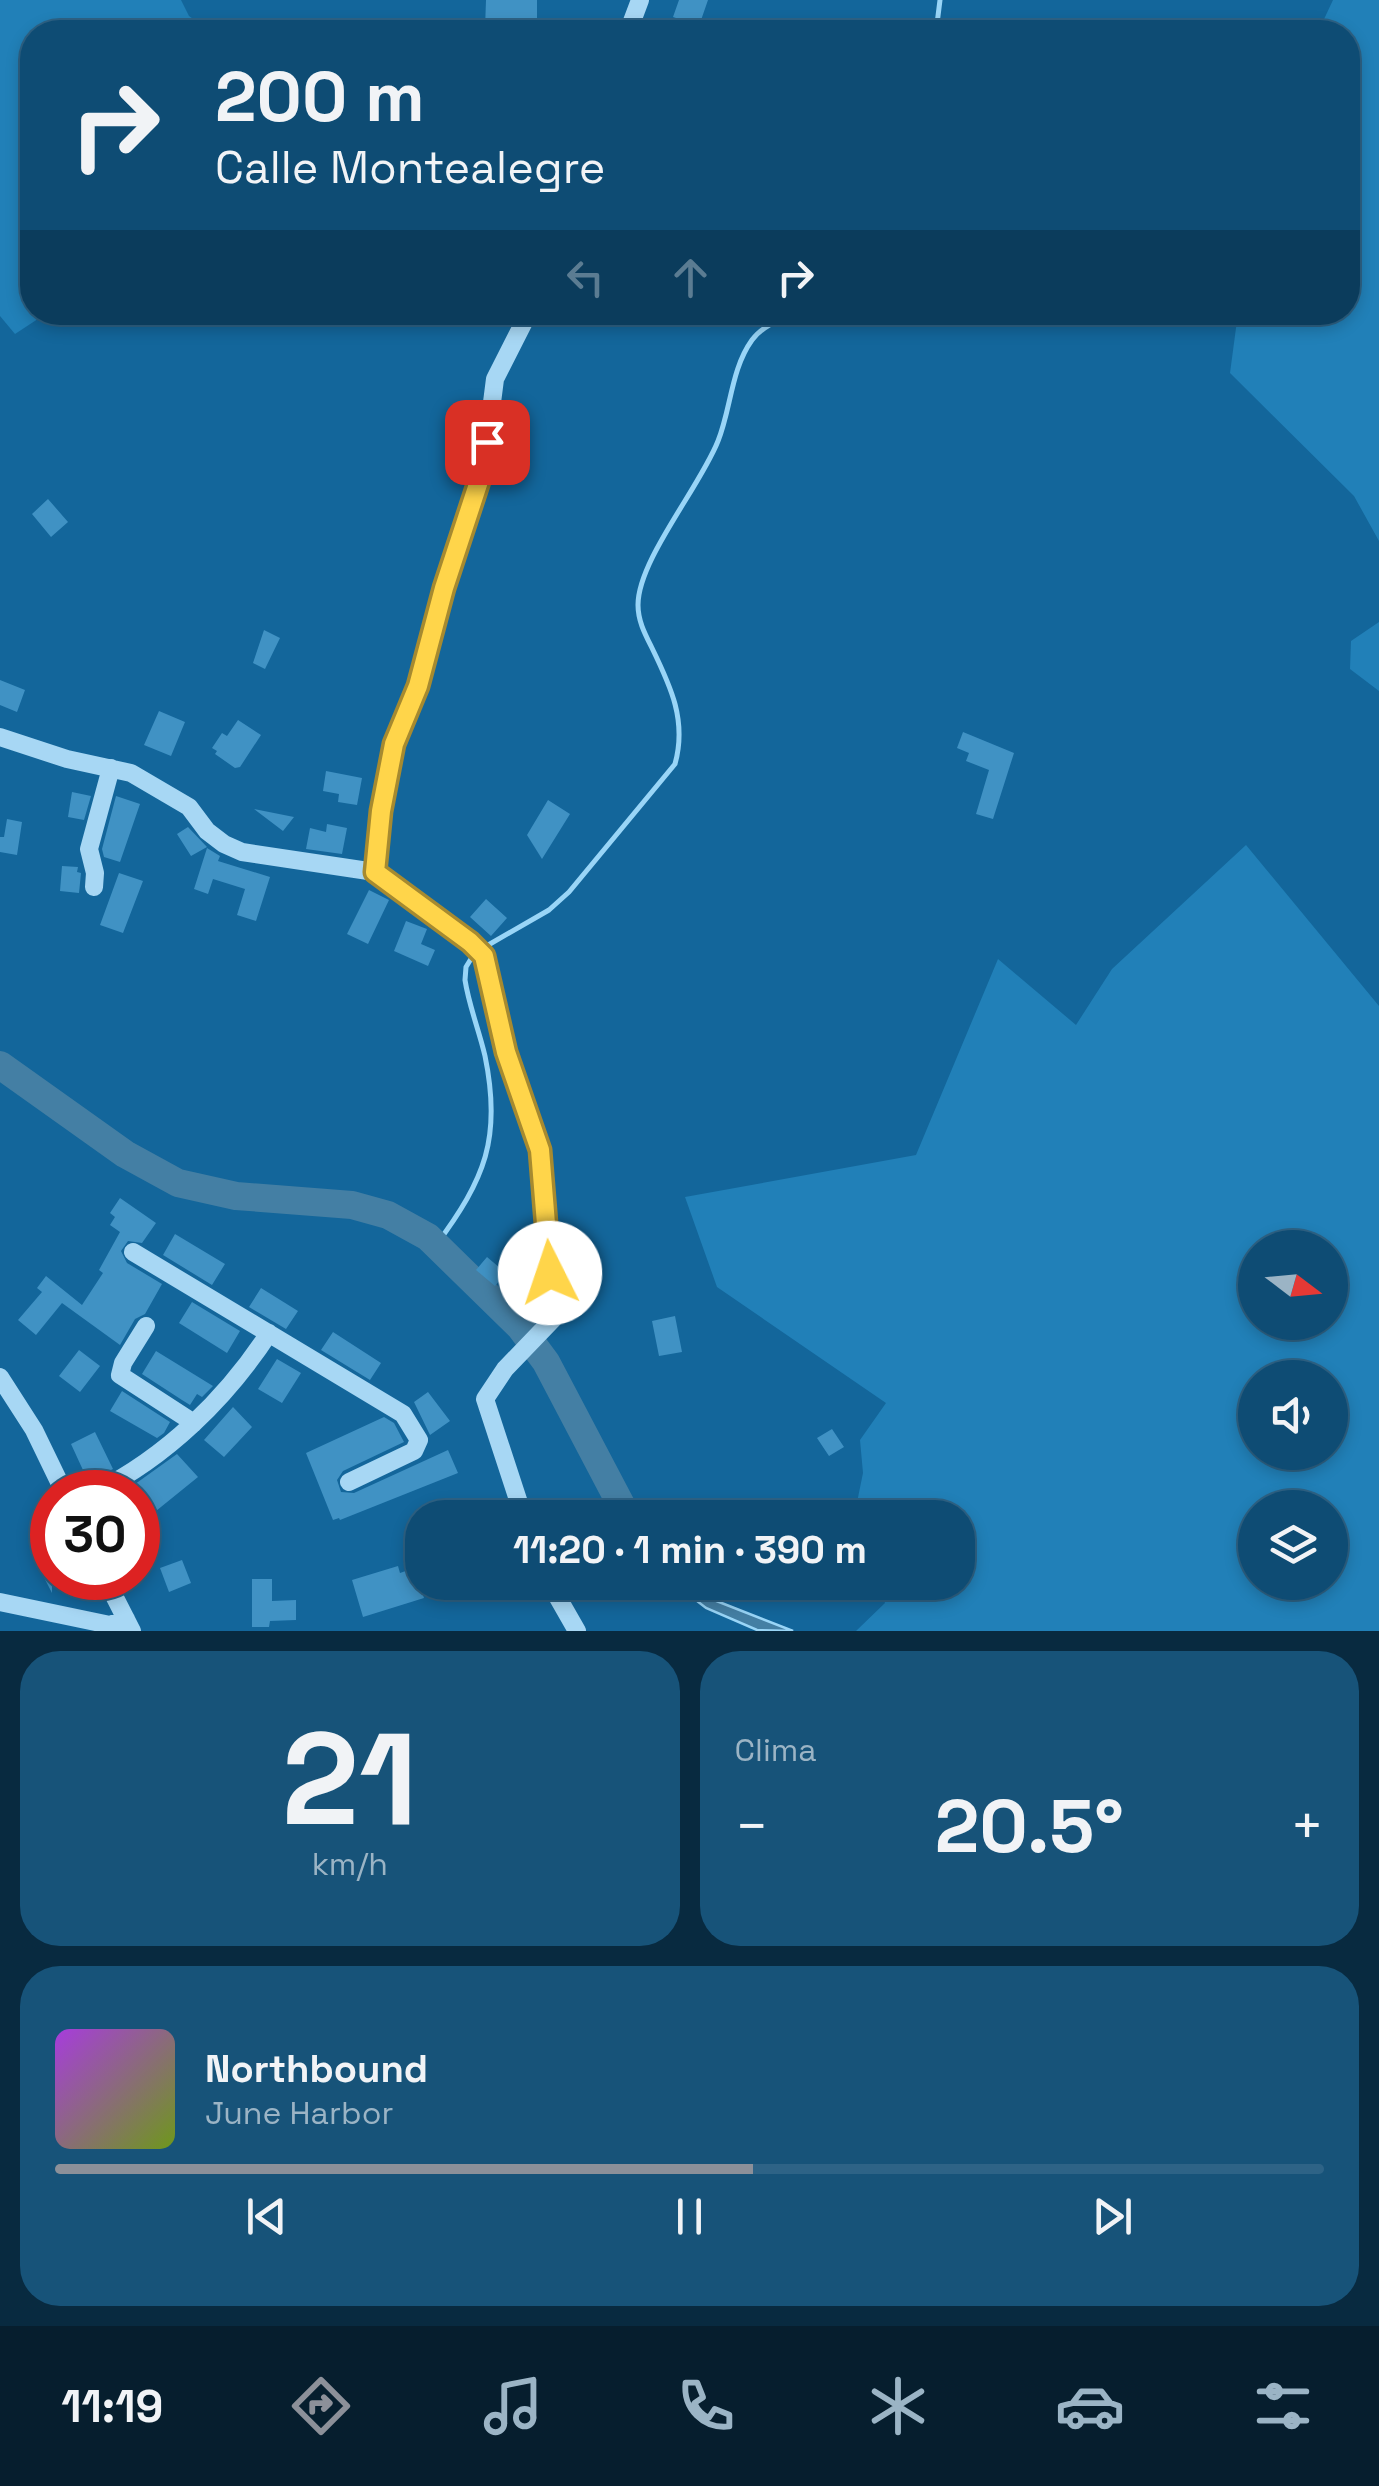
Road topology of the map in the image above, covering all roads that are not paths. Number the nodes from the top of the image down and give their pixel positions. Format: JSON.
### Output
{"nodes":[{"id":1,"x":522,"y":325,"type":"edge"},
{"id":2,"x":0,"y":737,"type":"edge"},
{"id":3,"x":112,"y":768,"type":"junction"},
{"id":4,"x":375,"y":872,"type":"junction"},
{"id":5,"x":94,"y":887,"type":"dead end"},
{"id":6,"x":133,"y":1252,"type":"dead end"},
{"id":7,"x":146,"y":1326,"type":"dead end"},
{"id":8,"x":269,"y":1334,"type":"junction"},
{"id":9,"x":0,"y":1377,"type":"edge"},
{"id":10,"x":194,"y":1422,"type":"junction"},
{"id":11,"x":53,"y":1470,"type":"edge"},
{"id":12,"x":138,"y":1470,"type":"edge"},
{"id":13,"x":349,"y":1482,"type":"dead end"},
{"id":14,"x":518,"y":1500,"type":"edge"},
{"id":15,"x":116,"y":1600,"type":"edge"},
{"id":16,"x":559,"y":1600,"type":"edge"},
{"id":17,"x":0,"y":1602,"type":"edge"},
{"id":18,"x":129,"y":1625,"type":"edge"},
{"id":19,"x":577,"y":1631,"type":"edge"}],
"edges":[{"from":1,"to":4,"type":"street"},
{"from":2,"to":3,"type":"street"},
{"from":3,"to":4,"type":"street"},
{"from":3,"to":5,"type":"street"},
{"from":4,"to":14,"type":"street"},
{"from":6,"to":8,"type":"street"},
{"from":7,"to":10,"type":"street"},
{"from":8,"to":10,"type":"street"},
{"from":8,"to":13,"type":"street"},
{"from":9,"to":11,"type":"street"},
{"from":10,"to":12,"type":"street"},
{"from":15,"to":18,"type":"street"},
{"from":16,"to":19,"type":"street"},
{"from":17,"to":18,"type":"street"}]}
